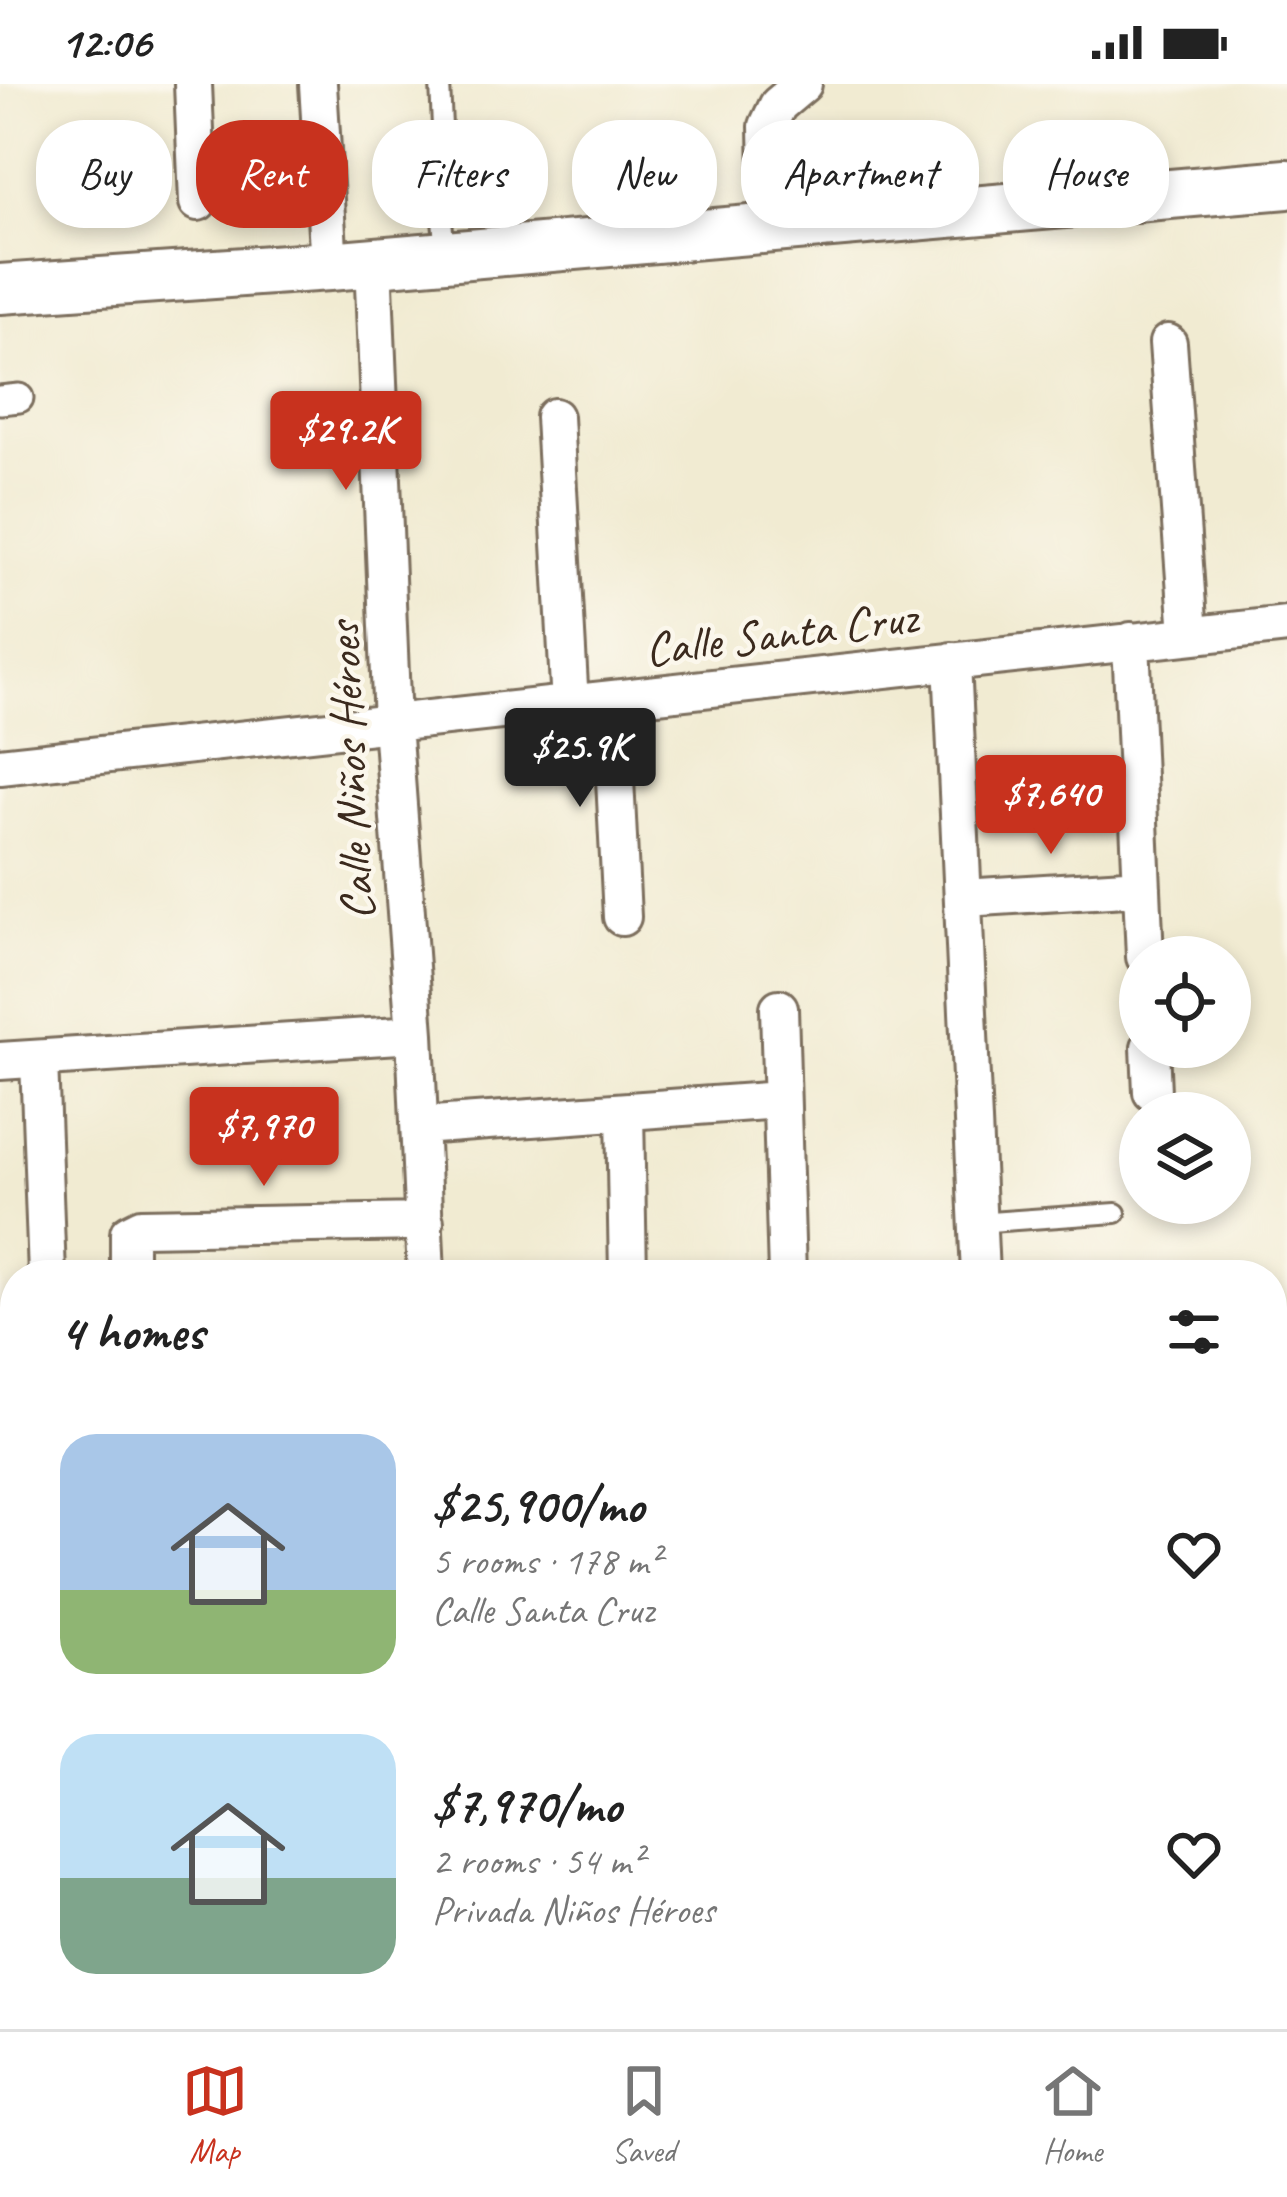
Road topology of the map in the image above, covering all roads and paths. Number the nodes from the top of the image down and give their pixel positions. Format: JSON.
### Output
{"nodes":[{"id":1,"x":193,"y":84,"type":"edge"},
{"id":2,"x":318,"y":84,"type":"edge"},
{"id":3,"x":440,"y":84,"type":"edge"},
{"id":4,"x":803,"y":84,"type":"edge"},
{"id":5,"x":772,"y":120,"type":"edge"},
{"id":6,"x":196,"y":155,"type":"edge"},
{"id":7,"x":1287,"y":184,"type":"edge"},
{"id":8,"x":979,"y":209,"type":"edge"},
{"id":9,"x":747,"y":228,"type":"edge"},
{"id":10,"x":446,"y":254,"type":"junction"},
{"id":11,"x":351,"y":263,"type":"junction"},
{"id":12,"x":0,"y":290,"type":"edge"},
{"id":13,"x":1168,"y":343,"type":"dead end"},
{"id":14,"x":554,"y":417,"type":"dead end"},
{"id":15,"x":1287,"y":625,"type":"edge"},
{"id":16,"x":1189,"y":634,"type":"junction"},
{"id":17,"x":1131,"y":641,"type":"junction"},
{"id":18,"x":952,"y":661,"type":"junction"},
{"id":19,"x":610,"y":700,"type":"junction"},
{"id":20,"x":570,"y":705,"type":"junction"},
{"id":21,"x":392,"y":724,"type":"junction"},
{"id":22,"x":0,"y":766,"type":"edge"},
{"id":23,"x":1142,"y":887,"type":"junction"},
{"id":24,"x":964,"y":898,"type":"junction"},
{"id":25,"x":622,"y":916,"type":"dead end"},
{"id":26,"x":1144,"y":936,"type":"edge"},
{"id":27,"x":779,"y":1008,"type":"dead end"},
{"id":28,"x":415,"y":1034,"type":"junction"},
{"id":29,"x":39,"y":1060,"type":"junction"},
{"id":30,"x":0,"y":1061,"type":"edge"},
{"id":31,"x":1151,"y":1068,"type":"edge"},
{"id":32,"x":1152,"y":1092,"type":"dead end"},
{"id":33,"x":780,"y":1100,"type":"junction"},
{"id":34,"x":625,"y":1112,"type":"junction"},
{"id":35,"x":420,"y":1126,"type":"junction"},
{"id":36,"x":1116,"y":1213,"type":"dead end"},
{"id":37,"x":424,"y":1222,"type":"junction"},
{"id":38,"x":976,"y":1222,"type":"junction"},
{"id":39,"x":46,"y":1260,"type":"edge"},
{"id":40,"x":129,"y":1260,"type":"edge"},
{"id":41,"x":425,"y":1260,"type":"edge"},
{"id":42,"x":628,"y":1260,"type":"edge"},
{"id":43,"x":786,"y":1260,"type":"edge"},
{"id":44,"x":979,"y":1260,"type":"edge"}],
"edges":[{"from":1,"to":6,"type":"street"},
{"from":2,"to":11,"type":"street","name":"Calle Niños Héroes"},
{"from":3,"to":10,"type":"lane"},
{"from":4,"to":5,"type":"street"},
{"from":7,"to":8,"type":"main road"},
{"from":9,"to":10,"type":"main road"},
{"from":10,"to":11,"type":"main road"},
{"from":11,"to":12,"type":"main road"},
{"from":11,"to":21,"type":"street","name":"Calle Niños Héroes"},
{"from":13,"to":16,"type":"street"},
{"from":14,"to":20,"type":"street"},
{"from":15,"to":16,"type":"street","name":"Calle Santa Cruz"},
{"from":16,"to":17,"type":"street","name":"Calle Santa Cruz"},
{"from":17,"to":18,"type":"street","name":"Calle Santa Cruz"},
{"from":17,"to":23,"type":"street"},
{"from":18,"to":19,"type":"street","name":"Calle Santa Cruz"},
{"from":18,"to":24,"type":"street"},
{"from":19,"to":20,"type":"street","name":"Calle Santa Cruz"},
{"from":19,"to":25,"type":"street"},
{"from":20,"to":21,"type":"street","name":"Calle Santa Cruz"},
{"from":21,"to":22,"type":"street","name":"Calle Santa Cruz"},
{"from":21,"to":28,"type":"street","name":"Calle Niños Héroes"},
{"from":23,"to":24,"type":"street"},
{"from":23,"to":26,"type":"street"},
{"from":24,"to":38,"type":"street"},
{"from":27,"to":33,"type":"street"},
{"from":28,"to":29,"type":"street"},
{"from":28,"to":35,"type":"street","name":"Calle Niños Héroes"},
{"from":29,"to":30,"type":"street"},
{"from":29,"to":39,"type":"street"},
{"from":31,"to":32,"type":"street"},
{"from":33,"to":34,"type":"street"},
{"from":33,"to":43,"type":"street"},
{"from":34,"to":35,"type":"street"},
{"from":34,"to":42,"type":"street"},
{"from":35,"to":37,"type":"street","name":"Calle Niños Héroes"},
{"from":36,"to":38,"type":"lane"},
{"from":37,"to":40,"type":"street"},
{"from":37,"to":41,"type":"street","name":"Calle Niños Héroes"},
{"from":38,"to":44,"type":"street"}]}
